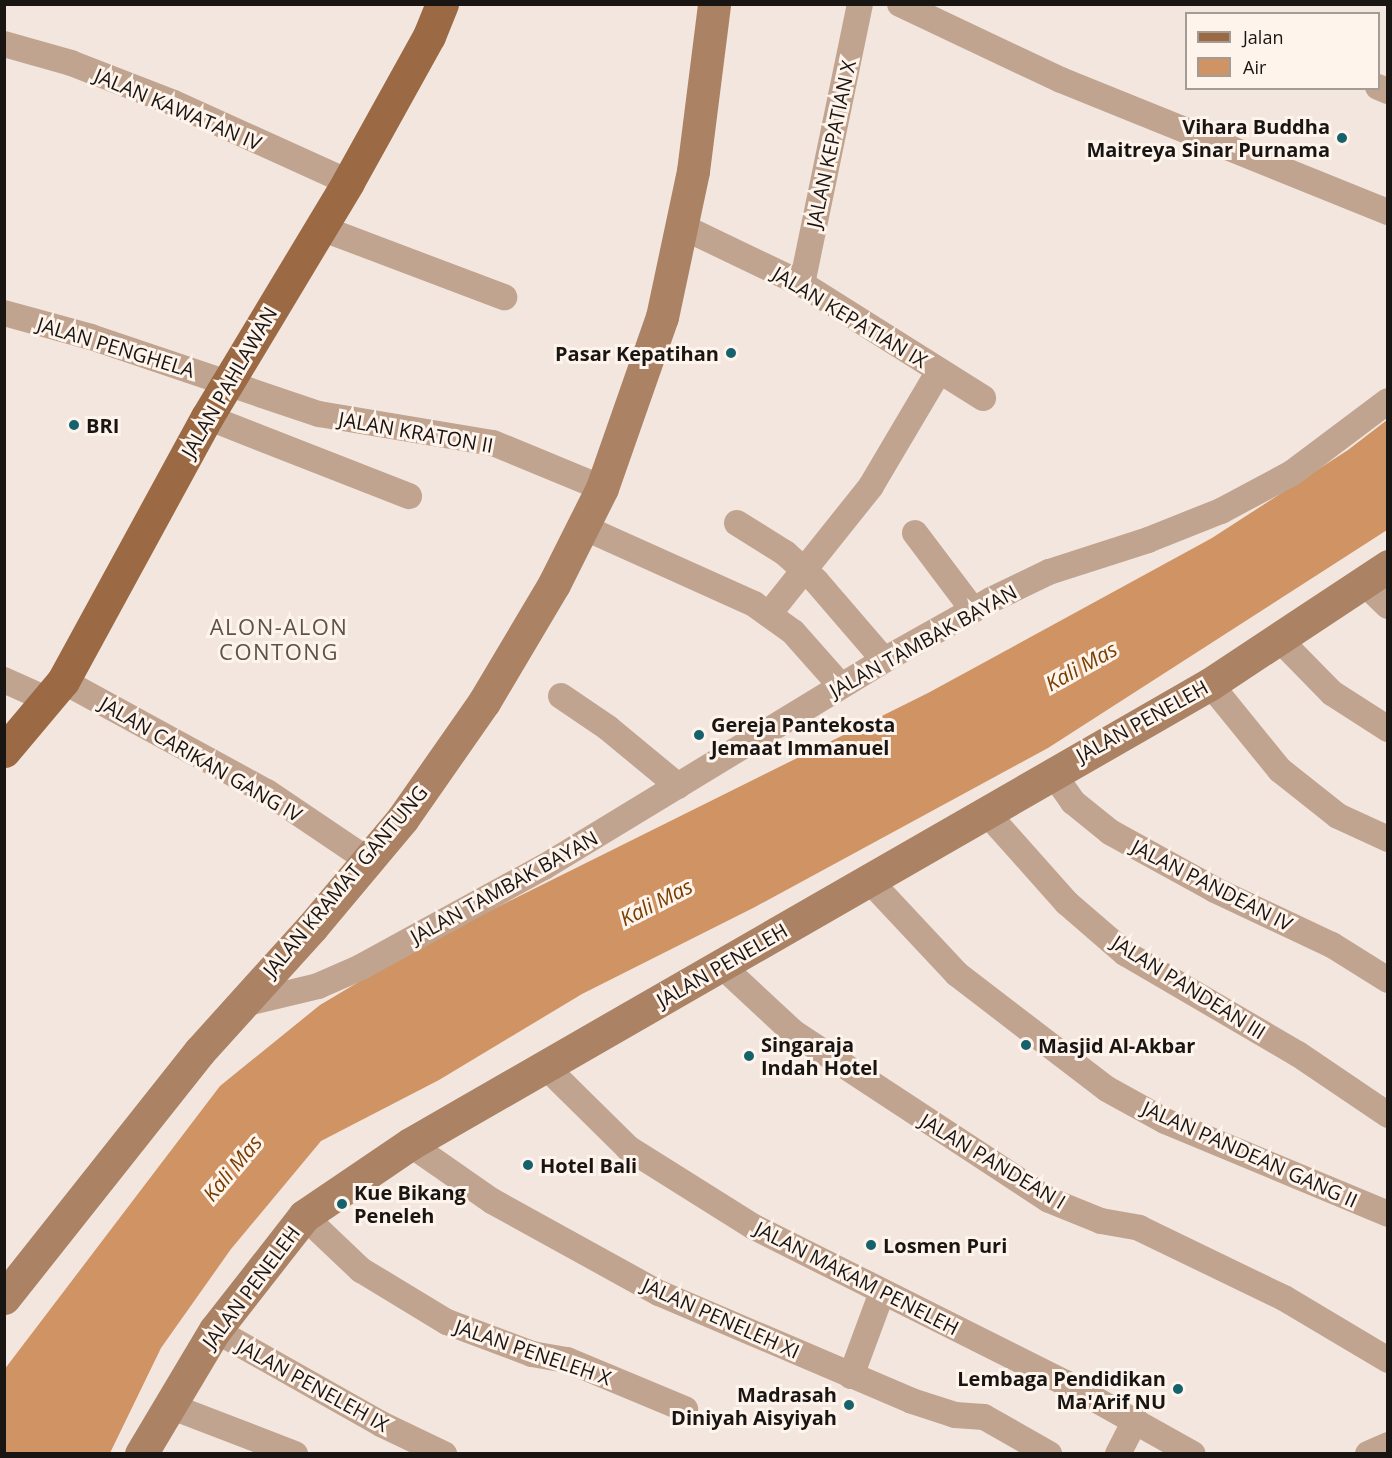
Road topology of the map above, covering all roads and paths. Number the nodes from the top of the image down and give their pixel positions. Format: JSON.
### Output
{"nodes":[{"id":1,"x":442,"y":4,"type":"edge"},
{"id":2,"x":714,"y":4,"type":"edge"},
{"id":3,"x":860,"y":4,"type":"edge"},
{"id":4,"x":900,"y":4,"type":"edge"},
{"id":5,"x":4,"y":44,"type":"edge"},
{"id":6,"x":348,"y":182,"type":"junction"},
{"id":7,"x":1388,"y":212,"type":"edge"},
{"id":8,"x":683,"y":227,"type":"junction"},
{"id":9,"x":321,"y":228,"type":"junction"},
{"id":10,"x":802,"y":284,"type":"junction"},
{"id":11,"x":504,"y":297,"type":"dead end"},
{"id":12,"x":4,"y":313,"type":"edge"},
{"id":13,"x":939,"y":371,"type":"junction"},
{"id":14,"x":228,"y":381,"type":"junction"},
{"id":15,"x":983,"y":398,"type":"dead end"},
{"id":16,"x":1388,"y":401,"type":"edge"},
{"id":17,"x":207,"y":417,"type":"junction"},
{"id":18,"x":602,"y":488,"type":"junction"},
{"id":19,"x":409,"y":496,"type":"dead end"},
{"id":20,"x":737,"y":523,"type":"dead end"},
{"id":21,"x":583,"y":527,"type":"junction"},
{"id":22,"x":915,"y":533,"type":"dead end"},
{"id":23,"x":806,"y":572,"type":"junction"},
{"id":24,"x":1376,"y":574,"type":"edge"},
{"id":25,"x":1388,"y":606,"type":"edge"},
{"id":26,"x":973,"y":610,"type":"junction"},
{"id":27,"x":769,"y":614,"type":"junction"},
{"id":28,"x":1280,"y":640,"type":"junction"},
{"id":29,"x":884,"y":660,"type":"junction"},
{"id":30,"x":4,"y":680,"type":"edge"},
{"id":31,"x":1210,"y":684,"type":"junction"},
{"id":32,"x":842,"y":687,"type":"junction"},
{"id":33,"x":55,"y":690,"type":"junction"},
{"id":34,"x":561,"y":696,"type":"dead end"},
{"id":35,"x":1388,"y":729,"type":"edge"},
{"id":36,"x":4,"y":751,"type":"edge"},
{"id":37,"x":1052,"y":772,"type":"junction"},
{"id":38,"x":678,"y":786,"type":"junction"},
{"id":39,"x":985,"y":811,"type":"junction"},
{"id":40,"x":1388,"y":839,"type":"edge"},
{"id":41,"x":368,"y":860,"type":"junction"},
{"id":42,"x":869,"y":880,"type":"junction"},
{"id":43,"x":722,"y":966,"type":"junction"},
{"id":44,"x":1388,"y":980,"type":"edge"},
{"id":45,"x":239,"y":1005,"type":"junction"},
{"id":46,"x":546,"y":1066,"type":"junction"},
{"id":47,"x":1388,"y":1114,"type":"edge"},
{"id":48,"x":410,"y":1144,"type":"junction"},
{"id":49,"x":1388,"y":1214,"type":"edge"},
{"id":50,"x":304,"y":1216,"type":"junction"},
{"id":51,"x":882,"y":1292,"type":"junction"},
{"id":52,"x":4,"y":1298,"type":"edge"},
{"id":53,"x":215,"y":1330,"type":"junction"},
{"id":54,"x":1388,"y":1360,"type":"edge"},
{"id":55,"x":851,"y":1376,"type":"junction"},
{"id":56,"x":170,"y":1406,"type":"junction"},
{"id":57,"x":685,"y":1409,"type":"dead end"},
{"id":58,"x":1135,"y":1420,"type":"junction"},
{"id":59,"x":1388,"y":1445,"type":"edge"},
{"id":60,"x":141,"y":1454,"type":"edge"},
{"id":61,"x":296,"y":1454,"type":"edge"},
{"id":62,"x":444,"y":1454,"type":"edge"},
{"id":63,"x":1049,"y":1454,"type":"edge"},
{"id":64,"x":1118,"y":1454,"type":"edge"},
{"id":65,"x":1193,"y":1454,"type":"edge"},
{"id":66,"x":1368,"y":1454,"type":"edge"}],
"edges":[{"from":1,"to":6,"type":"main road","name":"JALAN PAHLAWAN"},
{"from":2,"to":8,"type":"street","name":"JALAN KRAMAT GANTUNG"},
{"from":3,"to":10,"type":"street","name":"JALAN KEPATIAN X"},
{"from":4,"to":7,"type":"street"},
{"from":5,"to":6,"type":"street","name":"JALAN KAWATAN IV"},
{"from":6,"to":9,"type":"main road","name":"JALAN PAHLAWAN"},
{"from":8,"to":10,"type":"street","name":"JALAN KEPATIAN IX"},
{"from":8,"to":18,"type":"street","name":"JALAN KRAMAT GANTUNG"},
{"from":9,"to":11,"type":"street"},
{"from":9,"to":14,"type":"main road","name":"JALAN PAHLAWAN"},
{"from":10,"to":13,"type":"street","name":"JALAN KEPATIAN IX"},
{"from":12,"to":14,"type":"street","name":"JALAN PENGHELA"},
{"from":13,"to":15,"type":"street","name":"JALAN KEPATIAN IX"},
{"from":13,"to":23,"type":"street"},
{"from":14,"to":17,"type":"main road","name":"JALAN PAHLAWAN"},
{"from":14,"to":18,"type":"street","name":"JALAN KRATON II"},
{"from":16,"to":26,"type":"street","name":"JALAN TAMBAK BAYAN"},
{"from":17,"to":19,"type":"street"},
{"from":17,"to":33,"type":"main road","name":"JALAN PAHLAWAN"},
{"from":18,"to":21,"type":"street","name":"JALAN KRAMAT GANTUNG"},
{"from":20,"to":23,"type":"street"},
{"from":21,"to":27,"type":"street"},
{"from":21,"to":41,"type":"street","name":"JALAN KRAMAT GANTUNG"},
{"from":22,"to":26,"type":"street"},
{"from":23,"to":27,"type":"street"},
{"from":23,"to":29,"type":"street"},
{"from":24,"to":25,"type":"street"},
{"from":24,"to":28,"type":"street","name":"JALAN PENELEH"},
{"from":26,"to":29,"type":"street","name":"JALAN TAMBAK BAYAN"},
{"from":27,"to":32,"type":"street"},
{"from":28,"to":31,"type":"street","name":"JALAN PENELEH"},
{"from":28,"to":35,"type":"street"},
{"from":29,"to":32,"type":"street","name":"JALAN TAMBAK BAYAN"},
{"from":30,"to":33,"type":"street","name":"JALAN CARIKAN GANG IV"},
{"from":31,"to":37,"type":"street","name":"JALAN PENELEH"},
{"from":31,"to":40,"type":"street"},
{"from":32,"to":38,"type":"street","name":"JALAN TAMBAK BAYAN"},
{"from":33,"to":36,"type":"main road","name":"JALAN PAHLAWAN"},
{"from":33,"to":41,"type":"street","name":"JALAN CARIKAN GANG IV"},
{"from":34,"to":38,"type":"street"},
{"from":37,"to":39,"type":"street","name":"JALAN PENELEH"},
{"from":37,"to":44,"type":"street","name":"JALAN PANDEAN IV"},
{"from":38,"to":45,"type":"street","name":"JALAN TAMBAK BAYAN"},
{"from":39,"to":42,"type":"street","name":"JALAN PENELEH"},
{"from":39,"to":47,"type":"street","name":"JALAN PANDEAN III"},
{"from":41,"to":45,"type":"street","name":"JALAN KRAMAT GANTUNG"},
{"from":42,"to":43,"type":"street","name":"JALAN PENELEH"},
{"from":42,"to":49,"type":"street","name":"JALAN PANDEAN GANG II"},
{"from":43,"to":46,"type":"street","name":"JALAN PENELEH"},
{"from":43,"to":54,"type":"street","name":"JALAN PANDEAN I"},
{"from":45,"to":52,"type":"street","name":"JALAN KRAMAT GANTUNG"},
{"from":46,"to":48,"type":"street","name":"JALAN PENELEH"},
{"from":46,"to":51,"type":"street","name":"JALAN MAKAM PENELEH"},
{"from":48,"to":50,"type":"street","name":"JALAN PENELEH"},
{"from":48,"to":55,"type":"street","name":"JALAN PENELEH XI"},
{"from":50,"to":53,"type":"street","name":"JALAN PENELEH"},
{"from":50,"to":57,"type":"street","name":"JALAN PENELEH X"},
{"from":51,"to":55,"type":"street"},
{"from":51,"to":58,"type":"street","name":"JALAN MAKAM PENELEH"},
{"from":53,"to":56,"type":"street","name":"JALAN PENELEH"},
{"from":53,"to":62,"type":"street","name":"JALAN PENELEH IX"},
{"from":55,"to":63,"type":"street","name":"JALAN PENELEH XI"},
{"from":56,"to":60,"type":"street","name":"JALAN PENELEH"},
{"from":56,"to":61,"type":"street"},
{"from":58,"to":64,"type":"street"},
{"from":58,"to":65,"type":"street","name":"JALAN MAKAM PENELEH"},
{"from":59,"to":66,"type":"street"}]}
